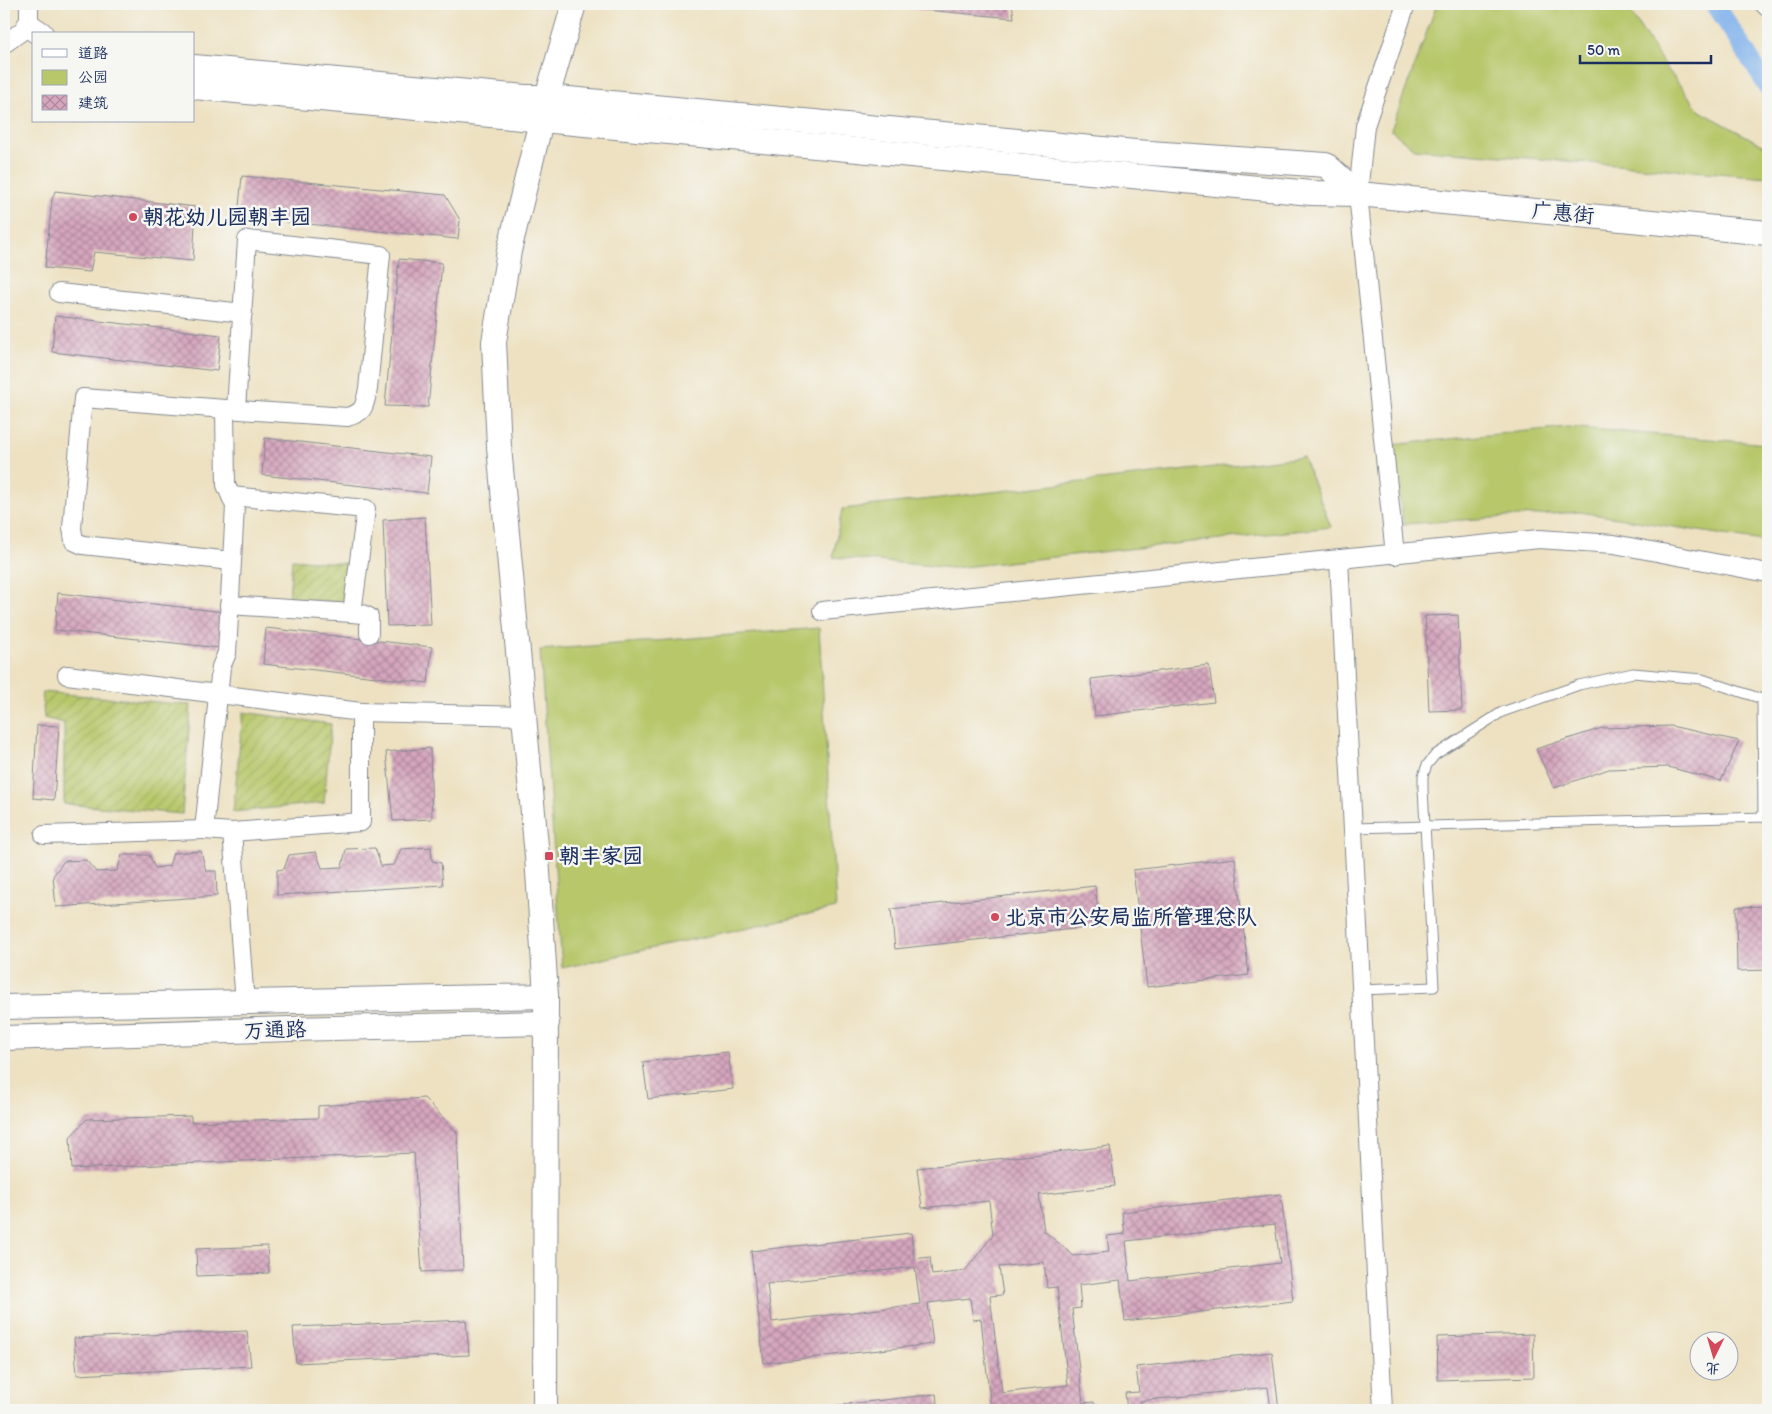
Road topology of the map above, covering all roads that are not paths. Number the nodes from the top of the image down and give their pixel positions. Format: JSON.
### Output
{"nodes":[{"id":1,"x":574,"y":4,"type":"edge"},
{"id":2,"x":1406,"y":4,"type":"edge"},
{"id":3,"x":1764,"y":4,"type":"edge"},
{"id":4,"x":1768,"y":8,"type":"edge"},
{"id":5,"x":33,"y":24,"type":"edge"},
{"id":6,"x":4,"y":44,"type":"edge"},
{"id":7,"x":195,"y":67,"type":"edge"},
{"id":8,"x":195,"y":87,"type":"edge"},
{"id":9,"x":544,"y":108,"type":"junction"},
{"id":10,"x":1358,"y":194,"type":"junction"},
{"id":11,"x":1768,"y":233,"type":"edge"},
{"id":12,"x":59,"y":293,"type":"dead end"},
{"id":13,"x":242,"y":313,"type":"junction"},
{"id":14,"x":230,"y":409,"type":"junction"},
{"id":15,"x":231,"y":496,"type":"junction"},
{"id":16,"x":1395,"y":554,"type":"junction"},
{"id":17,"x":1339,"y":560,"type":"junction"},
{"id":18,"x":232,"y":561,"type":"junction"},
{"id":19,"x":1768,"y":573,"type":"edge"},
{"id":20,"x":229,"y":605,"type":"junction"},
{"id":21,"x":822,"y":611,"type":"dead end"},
{"id":22,"x":352,"y":613,"type":"junction"},
{"id":23,"x":369,"y":634,"type":"dead end"},
{"id":24,"x":67,"y":675,"type":"dead end"},
{"id":25,"x":218,"y":694,"type":"junction"},
{"id":26,"x":361,"y":712,"type":"junction"},
{"id":27,"x":523,"y":716,"type":"junction"},
{"id":28,"x":1765,"y":817,"type":"edge"},
{"id":29,"x":1425,"y":826,"type":"junction"},
{"id":30,"x":1353,"y":828,"type":"junction"},
{"id":31,"x":204,"y":830,"type":"junction"},
{"id":32,"x":232,"y":832,"type":"junction"},
{"id":33,"x":44,"y":836,"type":"dead end"},
{"id":34,"x":1361,"y":990,"type":"junction"},
{"id":35,"x":546,"y":996,"type":"junction"},
{"id":36,"x":245,"y":1003,"type":"junction"},
{"id":37,"x":4,"y":1007,"type":"edge"},
{"id":38,"x":547,"y":1023,"type":"junction"},
{"id":39,"x":4,"y":1038,"type":"edge"},
{"id":40,"x":545,"y":1410,"type":"edge"},
{"id":41,"x":1383,"y":1410,"type":"edge"}],
"edges":[{"from":1,"to":9,"type":"street"},
{"from":2,"to":10,"type":"street"},
{"from":3,"to":4,"type":"street"},
{"from":5,"to":6,"type":"street"},
{"from":7,"to":9,"type":"street"},
{"from":8,"to":9,"type":"street"},
{"from":9,"to":10,"type":"street"},
{"from":9,"to":27,"type":"street"},
{"from":10,"to":11,"type":"street","name":"广惠街"},
{"from":10,"to":16,"type":"street"},
{"from":12,"to":13,"type":"street"},
{"from":13,"to":14,"type":"street"},
{"from":13,"to":14,"type":"street"},
{"from":14,"to":15,"type":"street"},
{"from":14,"to":18,"type":"street"},
{"from":15,"to":18,"type":"street"},
{"from":15,"to":22,"type":"street"},
{"from":16,"to":17,"type":"street"},
{"from":16,"to":19,"type":"street"},
{"from":17,"to":21,"type":"street"},
{"from":17,"to":30,"type":"street"},
{"from":18,"to":20,"type":"street"},
{"from":20,"to":22,"type":"street"},
{"from":20,"to":25,"type":"street"},
{"from":22,"to":23,"type":"street"},
{"from":24,"to":25,"type":"street"},
{"from":25,"to":26,"type":"street"},
{"from":25,"to":31,"type":"street"},
{"from":26,"to":27,"type":"street"},
{"from":26,"to":32,"type":"street"},
{"from":27,"to":35,"type":"street"},
{"from":28,"to":29,"type":"lane"},
{"from":28,"to":29,"type":"lane"},
{"from":29,"to":30,"type":"lane"},
{"from":29,"to":34,"type":"lane"},
{"from":30,"to":34,"type":"street"},
{"from":31,"to":32,"type":"street"},
{"from":31,"to":33,"type":"street"},
{"from":32,"to":36,"type":"street"},
{"from":34,"to":41,"type":"street"},
{"from":35,"to":36,"type":"street","name":"万通路"},
{"from":35,"to":38,"type":"street"},
{"from":36,"to":37,"type":"street","name":"万通路"},
{"from":38,"to":39,"type":"street","name":"万通路"},
{"from":38,"to":40,"type":"street"}]}
